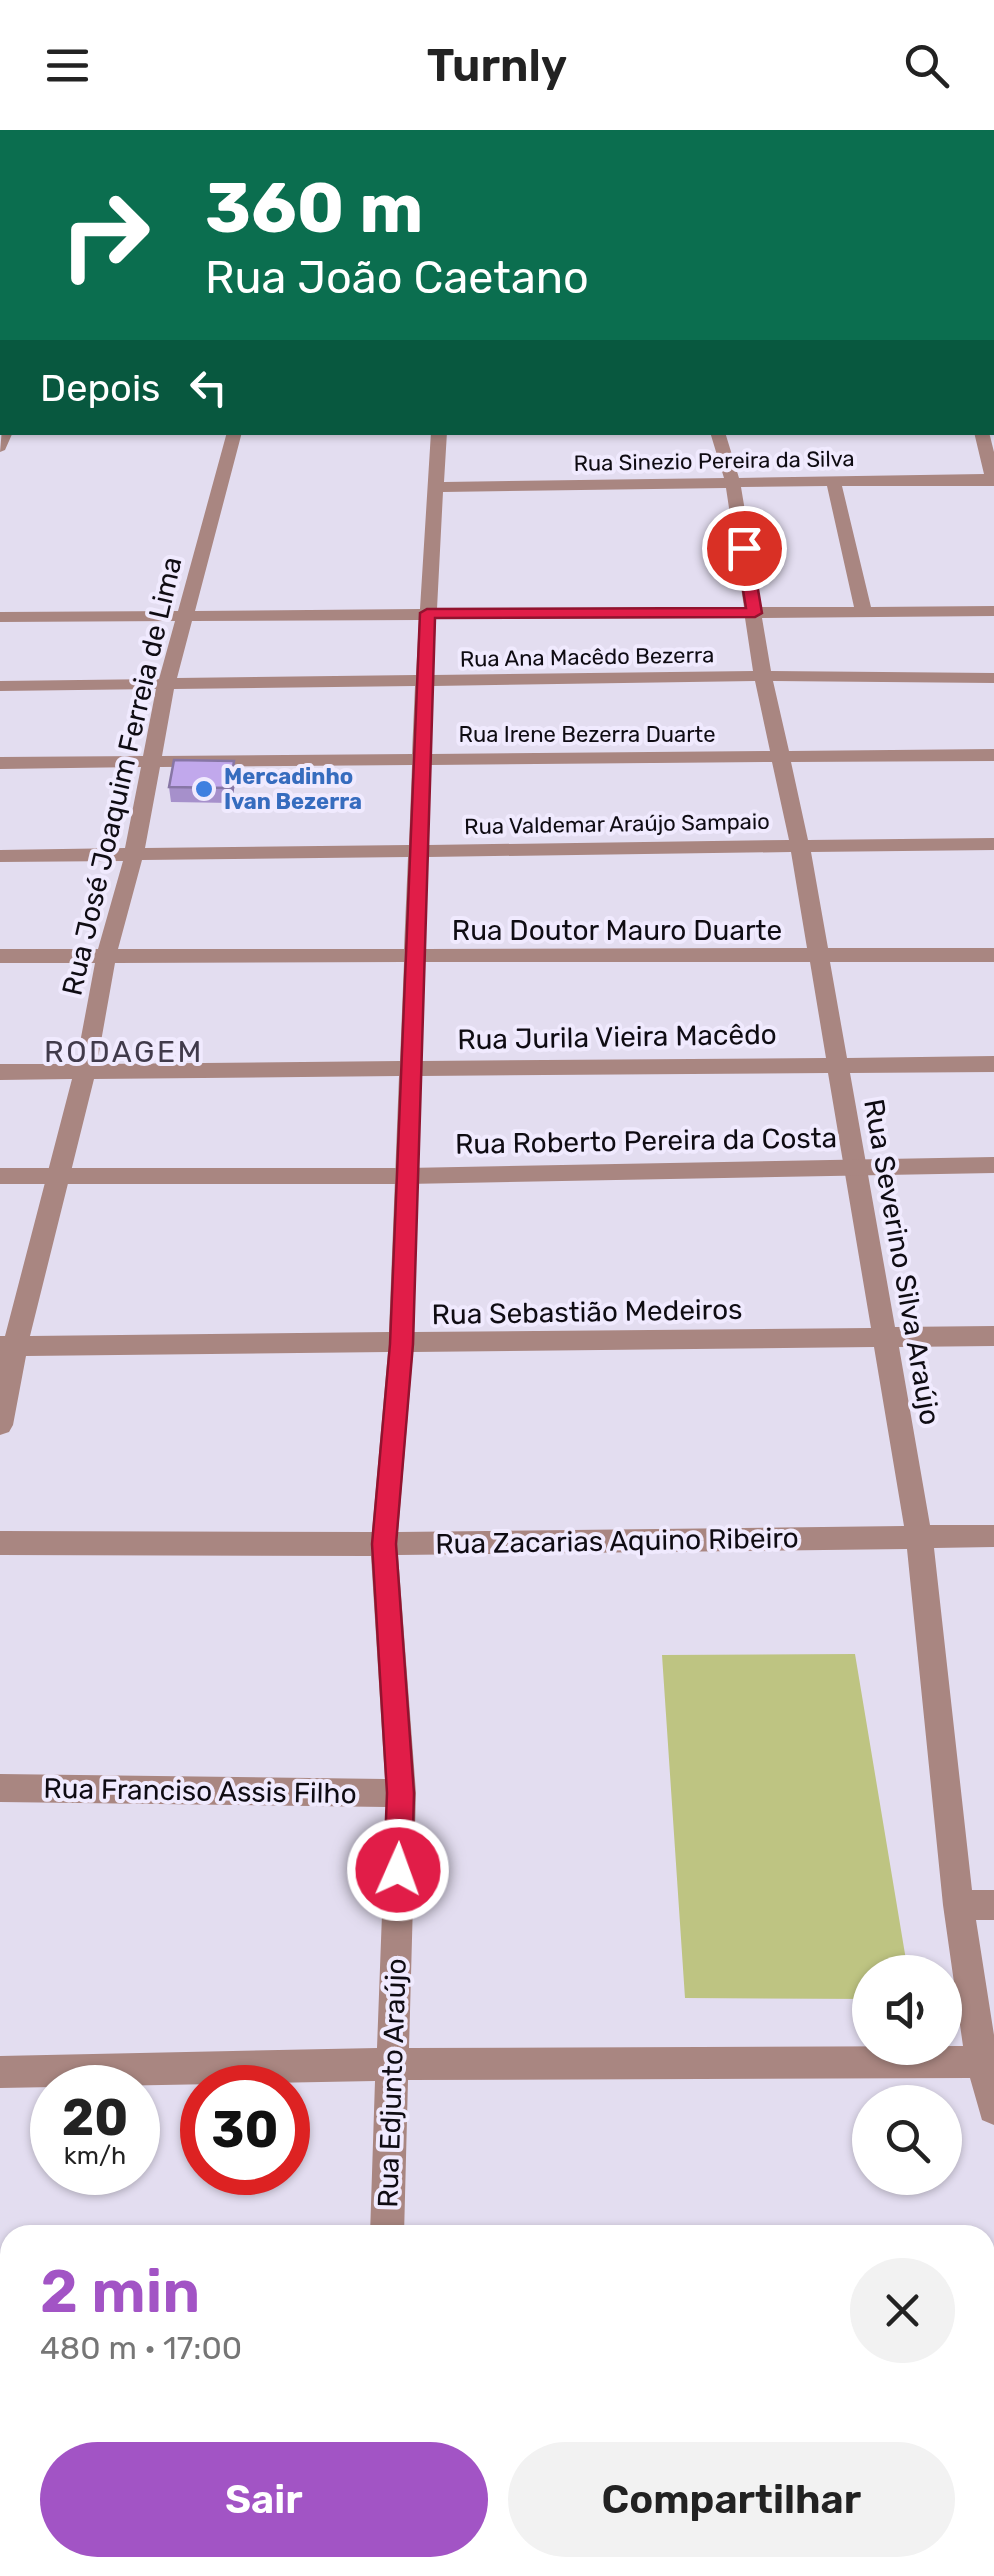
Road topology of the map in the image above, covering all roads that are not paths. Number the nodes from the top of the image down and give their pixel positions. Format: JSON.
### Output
{"nodes":[{"id":1,"x":234,"y":435,"type":"edge"},
{"id":2,"x":439,"y":435,"type":"edge"},
{"id":3,"x":718,"y":435,"type":"edge"},
{"id":4,"x":982,"y":435,"type":"edge"},
{"id":5,"x":994,"y":480,"type":"edge"},
{"id":6,"x":733,"y":483,"type":"junction"},
{"id":7,"x":834,"y":483,"type":"junction"},
{"id":8,"x":434,"y":488,"type":"junction"},
{"id":9,"x":994,"y":611,"type":"edge"},
{"id":10,"x":864,"y":612,"type":"junction"},
{"id":11,"x":427,"y":613,"type":"junction"},
{"id":12,"x":755,"y":613,"type":"junction"},
{"id":13,"x":0,"y":617,"type":"edge"},
{"id":14,"x":184,"y":617,"type":"junction"},
{"id":15,"x":763,"y":676,"type":"junction"},
{"id":16,"x":994,"y":678,"type":"edge"},
{"id":17,"x":424,"y":682,"type":"junction"},
{"id":18,"x":166,"y":685,"type":"junction"},
{"id":19,"x":0,"y":686,"type":"edge"},
{"id":20,"x":779,"y":756,"type":"junction"},
{"id":21,"x":994,"y":756,"type":"edge"},
{"id":22,"x":421,"y":757,"type":"junction"},
{"id":23,"x":150,"y":760,"type":"junction"},
{"id":24,"x":0,"y":763,"type":"edge"},
{"id":25,"x":994,"y":844,"type":"edge"},
{"id":26,"x":800,"y":846,"type":"junction"},
{"id":27,"x":417,"y":852,"type":"junction"},
{"id":28,"x":0,"y":856,"type":"edge"},
{"id":29,"x":134,"y":856,"type":"junction"},
{"id":30,"x":994,"y":955,"type":"edge"},
{"id":31,"x":0,"y":956,"type":"edge"},
{"id":32,"x":106,"y":957,"type":"junction"},
{"id":33,"x":415,"y":957,"type":"junction"},
{"id":34,"x":819,"y":958,"type":"junction"},
{"id":35,"x":994,"y":1064,"type":"edge"},
{"id":36,"x":838,"y":1065,"type":"junction"},
{"id":37,"x":411,"y":1069,"type":"junction"},
{"id":38,"x":0,"y":1072,"type":"edge"},
{"id":39,"x":85,"y":1072,"type":"junction"},
{"id":40,"x":994,"y":1165,"type":"edge"},
{"id":41,"x":855,"y":1166,"type":"junction"},
{"id":42,"x":0,"y":1176,"type":"edge"},
{"id":43,"x":58,"y":1176,"type":"junction"},
{"id":44,"x":407,"y":1176,"type":"junction"},
{"id":45,"x":994,"y":1336,"type":"edge"},
{"id":46,"x":885,"y":1338,"type":"junction"},
{"id":47,"x":402,"y":1344,"type":"junction"},
{"id":48,"x":8,"y":1346,"type":"edge"},
{"id":49,"x":0,"y":1425,"type":"edge"},
{"id":50,"x":994,"y":1536,"type":"edge"},
{"id":51,"x":919,"y":1537,"type":"junction"},
{"id":52,"x":0,"y":1543,"type":"edge"},
{"id":53,"x":384,"y":1544,"type":"junction"},
{"id":54,"x":0,"y":1788,"type":"edge"},
{"id":55,"x":401,"y":1793,"type":"junction"},
{"id":56,"x":958,"y":1905,"type":"junction"},
{"id":57,"x":994,"y":1905,"type":"edge"},
{"id":58,"x":982,"y":2062,"type":"junction"},
{"id":59,"x":392,"y":2064,"type":"junction"},
{"id":60,"x":0,"y":2072,"type":"edge"},
{"id":61,"x":994,"y":2108,"type":"edge"},
{"id":62,"x":387,"y":2225,"type":"edge"}],
"edges":[{"from":1,"to":14,"type":"street","name":"Rua José Joaquim Ferreia de Lima"},
{"from":2,"to":8,"type":"street","name":"Rua Edjunto Araújo"},
{"from":3,"to":6,"type":"street","name":"Rua Severino Silva Araújo"},
{"from":4,"to":5,"type":"street"},
{"from":5,"to":7,"type":"street","name":"Rua Sinezio Pereira da Silva"},
{"from":6,"to":7,"type":"street","name":"Rua Sinezio Pereira da Silva"},
{"from":6,"to":8,"type":"street","name":"Rua Sinezio Pereira da Silva"},
{"from":6,"to":12,"type":"street","name":"Rua Severino Silva Araújo"},
{"from":7,"to":10,"type":"street"},
{"from":8,"to":11,"type":"street","name":"Rua Edjunto Araújo"},
{"from":9,"to":10,"type":"street"},
{"from":10,"to":12,"type":"street"},
{"from":11,"to":12,"type":"street"},
{"from":11,"to":14,"type":"street"},
{"from":11,"to":17,"type":"street","name":"Rua Edjunto Araújo"},
{"from":12,"to":15,"type":"street","name":"Rua Severino Silva Araújo"},
{"from":13,"to":14,"type":"street"},
{"from":14,"to":18,"type":"street","name":"Rua José Joaquim Ferreia de Lima"},
{"from":15,"to":16,"type":"street","name":"Rua Ana Macêdo Bezerra"},
{"from":15,"to":17,"type":"street","name":"Rua Ana Macêdo Bezerra"},
{"from":15,"to":20,"type":"street","name":"Rua Severino Silva Araújo"},
{"from":17,"to":18,"type":"street","name":"Rua Ana Macêdo Bezerra"},
{"from":17,"to":22,"type":"street","name":"Rua Edjunto Araújo"},
{"from":18,"to":19,"type":"street","name":"Rua Ana Macêdo Bezerra"},
{"from":18,"to":23,"type":"street","name":"Rua José Joaquim Ferreia de Lima"},
{"from":20,"to":21,"type":"street","name":"Rua Irene Bezerra Duarte"},
{"from":20,"to":22,"type":"street","name":"Rua Irene Bezerra Duarte"},
{"from":20,"to":26,"type":"street","name":"Rua Severino Silva Araújo"},
{"from":22,"to":23,"type":"street","name":"Rua Irene Bezerra Duarte"},
{"from":22,"to":27,"type":"street","name":"Rua Edjunto Araújo"},
{"from":23,"to":24,"type":"street","name":"Rua Irene Bezerra Duarte"},
{"from":23,"to":29,"type":"street","name":"Rua José Joaquim Ferreia de Lima"},
{"from":25,"to":26,"type":"street","name":"Rua Valdemar Araújo Sampaio"},
{"from":26,"to":27,"type":"street","name":"Rua Valdemar Araújo Sampaio"},
{"from":26,"to":34,"type":"street","name":"Rua Severino Silva Araújo"},
{"from":27,"to":29,"type":"street","name":"Rua Valdemar Araújo Sampaio"},
{"from":27,"to":33,"type":"street","name":"Rua Edjunto Araújo"},
{"from":28,"to":29,"type":"street","name":"Rua Valdemar Araújo Sampaio"},
{"from":29,"to":32,"type":"street","name":"Rua José Joaquim Ferreia de Lima"},
{"from":30,"to":34,"type":"street","name":"Rua Doutor Mauro Duarte"},
{"from":31,"to":32,"type":"street","name":"Rua Doutor Mauro Duarte"},
{"from":32,"to":33,"type":"street","name":"Rua Doutor Mauro Duarte"},
{"from":32,"to":39,"type":"street","name":"Rua José Joaquim Ferreia de Lima"},
{"from":33,"to":34,"type":"street","name":"Rua Doutor Mauro Duarte"},
{"from":33,"to":37,"type":"street","name":"Rua Edjunto Araújo"},
{"from":34,"to":36,"type":"street","name":"Rua Severino Silva Araújo"},
{"from":35,"to":36,"type":"street","name":"Rua Jurila Vieira Macêdo"},
{"from":36,"to":37,"type":"street","name":"Rua Jurila Vieira Macêdo"},
{"from":36,"to":41,"type":"street","name":"Rua Severino Silva Araújo"},
{"from":37,"to":39,"type":"street","name":"Rua Jurila Vieira Macêdo"},
{"from":37,"to":44,"type":"street","name":"Rua Edjunto Araújo"},
{"from":38,"to":39,"type":"street","name":"Rua Jurila Vieira Macêdo"},
{"from":39,"to":43,"type":"street","name":"Rua José Joaquim Ferreia de Lima"},
{"from":40,"to":41,"type":"street","name":"Rua Roberto Pereira da Costa"},
{"from":41,"to":44,"type":"street","name":"Rua Roberto Pereira da Costa"},
{"from":41,"to":46,"type":"street","name":"Rua Severino Silva Araújo"},
{"from":42,"to":43,"type":"street","name":"Rua Roberto Pereira da Costa"},
{"from":43,"to":44,"type":"street","name":"Rua Roberto Pereira da Costa"},
{"from":43,"to":48,"type":"street","name":"Rua José Joaquim Ferreia de Lima"},
{"from":44,"to":47,"type":"street","name":"Rua Edjunto Araújo"},
{"from":45,"to":46,"type":"street","name":"Rua Sebastião Medeiros"},
{"from":46,"to":47,"type":"street","name":"Rua Sebastião Medeiros"},
{"from":46,"to":51,"type":"street","name":"Rua Severino Silva Araújo"},
{"from":47,"to":48,"type":"street","name":"Rua Sebastião Medeiros"},
{"from":47,"to":53,"type":"street","name":"Rua Edjunto Araújo"},
{"from":48,"to":49,"type":"street","name":"Rua José Joaquim Ferreia de Lima"},
{"from":50,"to":51,"type":"street","name":"Rua Zacarias Aquino Ribeiro"},
{"from":51,"to":53,"type":"street","name":"Rua Zacarias Aquino Ribeiro"},
{"from":51,"to":56,"type":"street","name":"Rua Severino Silva Araújo"},
{"from":52,"to":53,"type":"street","name":"Rua Zacarias Aquino Ribeiro"},
{"from":53,"to":55,"type":"street","name":"Rua Edjunto Araújo"},
{"from":54,"to":55,"type":"street","name":"Rua Franciso Assis Filho"},
{"from":55,"to":59,"type":"street","name":"Rua Edjunto Araújo"},
{"from":56,"to":57,"type":"street"},
{"from":56,"to":58,"type":"street","name":"Rua Severino Silva Araújo"},
{"from":58,"to":59,"type":"street"},
{"from":58,"to":61,"type":"street","name":"Rua Severino Silva Araújo"},
{"from":59,"to":60,"type":"street"},
{"from":59,"to":62,"type":"street","name":"Rua Edjunto Araújo"}]}
